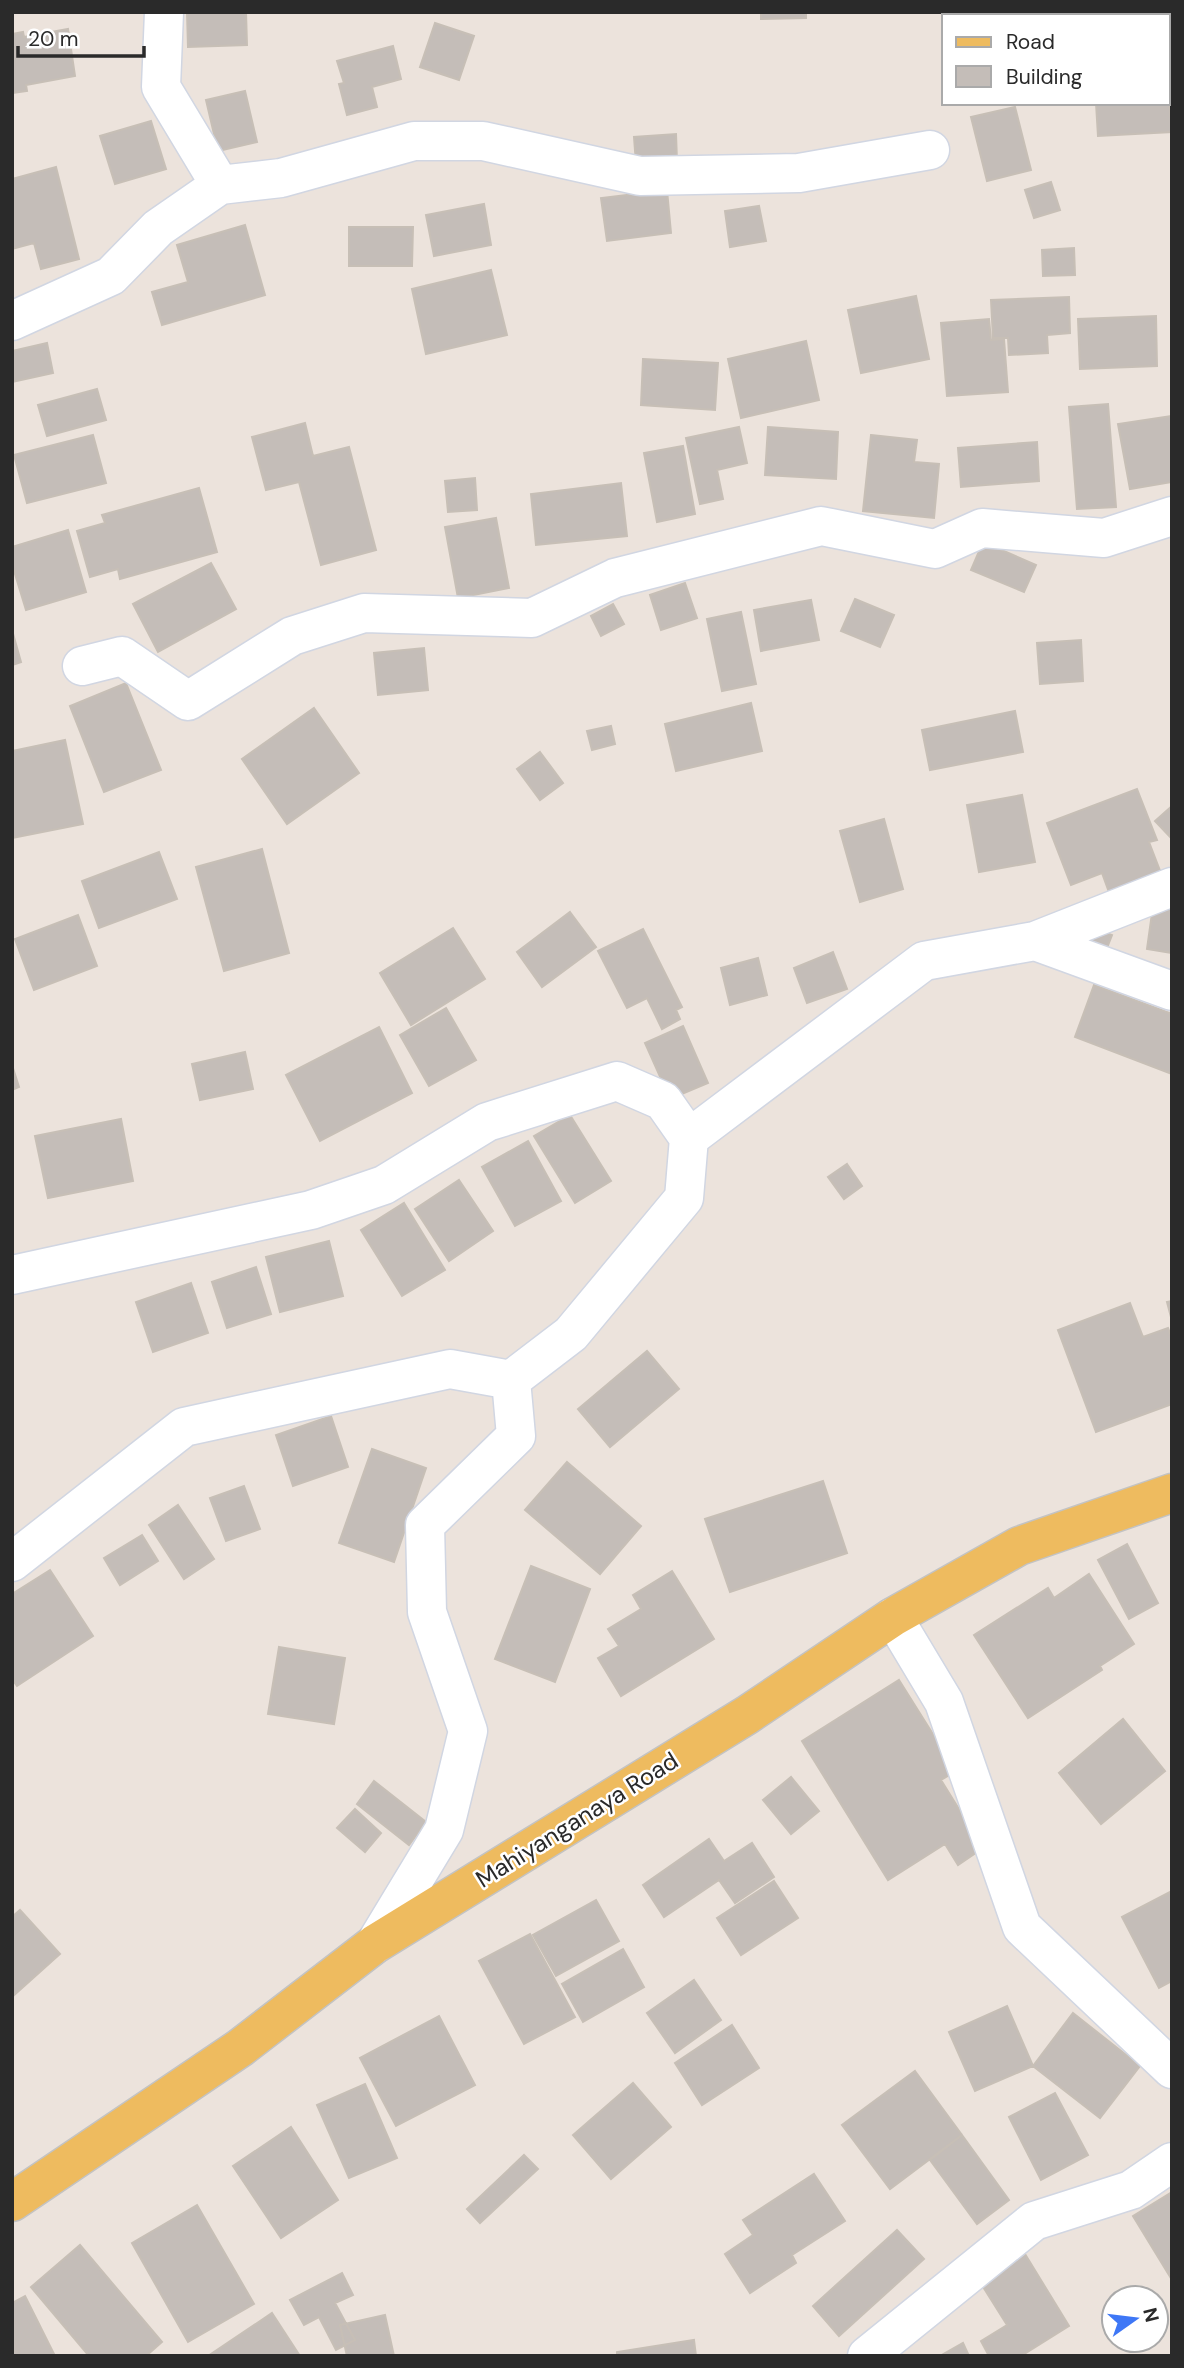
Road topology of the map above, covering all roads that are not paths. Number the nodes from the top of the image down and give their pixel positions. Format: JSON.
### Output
{"nodes":[{"id":1,"x":163,"y":12,"type":"edge"},
{"id":2,"x":930,"y":150,"type":"dead end"},
{"id":3,"x":220,"y":185,"type":"junction"},
{"id":4,"x":12,"y":321,"type":"edge"},
{"id":5,"x":1172,"y":516,"type":"edge"},
{"id":6,"x":82,"y":666,"type":"dead end"},
{"id":7,"x":1172,"y":887,"type":"edge"},
{"id":8,"x":1035,"y":941,"type":"junction"},
{"id":9,"x":1172,"y":991,"type":"edge"},
{"id":10,"x":689,"y":1138,"type":"junction"},
{"id":11,"x":12,"y":1275,"type":"edge"},
{"id":12,"x":511,"y":1380,"type":"junction"},
{"id":13,"x":1172,"y":1493,"type":"edge"},
{"id":14,"x":12,"y":1562,"type":"edge"},
{"id":15,"x":893,"y":1617,"type":"junction"},
{"id":16,"x":375,"y":1944,"type":"junction"},
{"id":17,"x":1172,"y":2068,"type":"edge"},
{"id":18,"x":1172,"y":2162,"type":"edge"},
{"id":19,"x":12,"y":2202,"type":"edge"},
{"id":20,"x":867,"y":2356,"type":"edge"}],
"edges":[{"from":1,"to":3,"type":"street"},
{"from":2,"to":3,"type":"street"},
{"from":3,"to":4,"type":"street"},
{"from":5,"to":6,"type":"street"},
{"from":7,"to":8,"type":"street"},
{"from":8,"to":9,"type":"street"},
{"from":8,"to":10,"type":"street"},
{"from":10,"to":11,"type":"street"},
{"from":10,"to":12,"type":"street"},
{"from":12,"to":14,"type":"street"},
{"from":12,"to":16,"type":"street"},
{"from":13,"to":15,"type":"main road","name":"Mahiyanganaya Road"},
{"from":15,"to":16,"type":"main road","name":"Mahiyanganaya Road"},
{"from":15,"to":17,"type":"street"},
{"from":16,"to":19,"type":"main road","name":"Mahiyanganaya Road"},
{"from":18,"to":20,"type":"street"}]}
